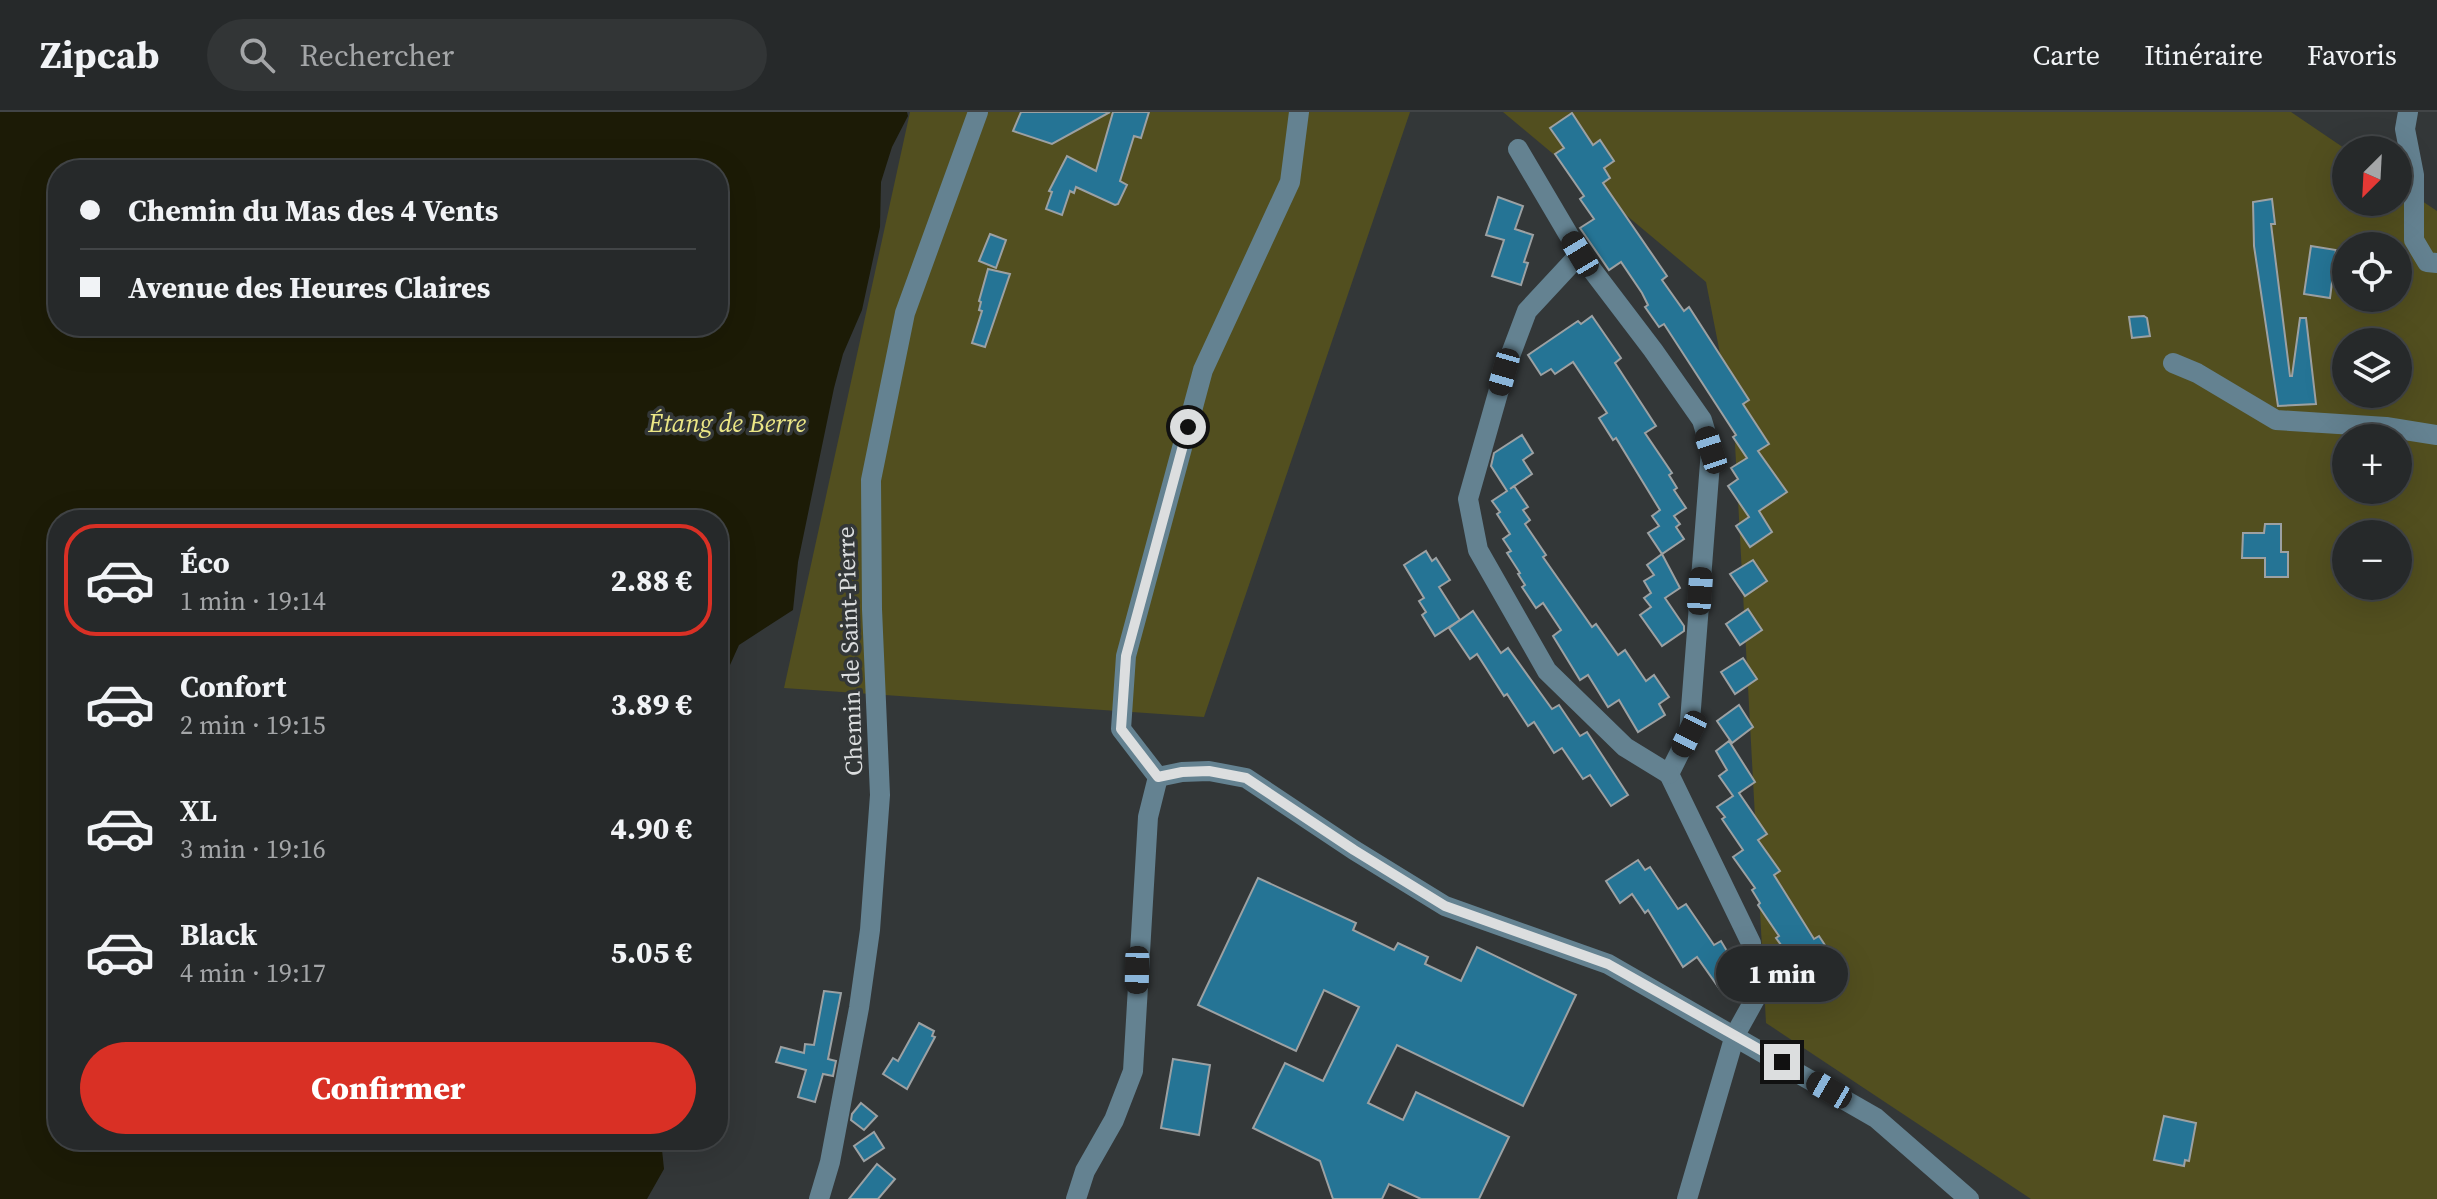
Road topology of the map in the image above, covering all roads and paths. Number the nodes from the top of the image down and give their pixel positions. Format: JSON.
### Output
{"nodes":[{"id":1,"x":978,"y":112,"type":"edge"},
{"id":2,"x":1299,"y":112,"type":"edge"},
{"id":3,"x":2408,"y":112,"type":"edge"},
{"id":4,"x":1518,"y":149,"type":"dead end"},
{"id":5,"x":1580,"y":254,"type":"junction"},
{"id":6,"x":2437,"y":263,"type":"edge"},
{"id":7,"x":2173,"y":363,"type":"dead end"},
{"id":8,"x":2437,"y":435,"type":"edge"},
{"id":9,"x":1669,"y":774,"type":"junction"},
{"id":10,"x":1158,"y":777,"type":"junction"},
{"id":11,"x":1735,"y":1035,"type":"junction"},
{"id":12,"x":819,"y":1199,"type":"edge"},
{"id":13,"x":1076,"y":1199,"type":"edge"},
{"id":14,"x":1687,"y":1199,"type":"edge"},
{"id":15,"x":1969,"y":1199,"type":"edge"}],
"edges":[{"from":1,"to":12,"type":"street","name":"Chemin de Saint-Pierre"},
{"from":2,"to":10,"type":"street"},
{"from":3,"to":6,"type":"street"},
{"from":4,"to":5,"type":"street"},
{"from":5,"to":9,"type":"street"},
{"from":5,"to":9,"type":"street"},
{"from":7,"to":8,"type":"street"},
{"from":9,"to":11,"type":"street"},
{"from":10,"to":11,"type":"street"},
{"from":10,"to":13,"type":"street"},
{"from":11,"to":14,"type":"street"},
{"from":11,"to":15,"type":"street"}]}
